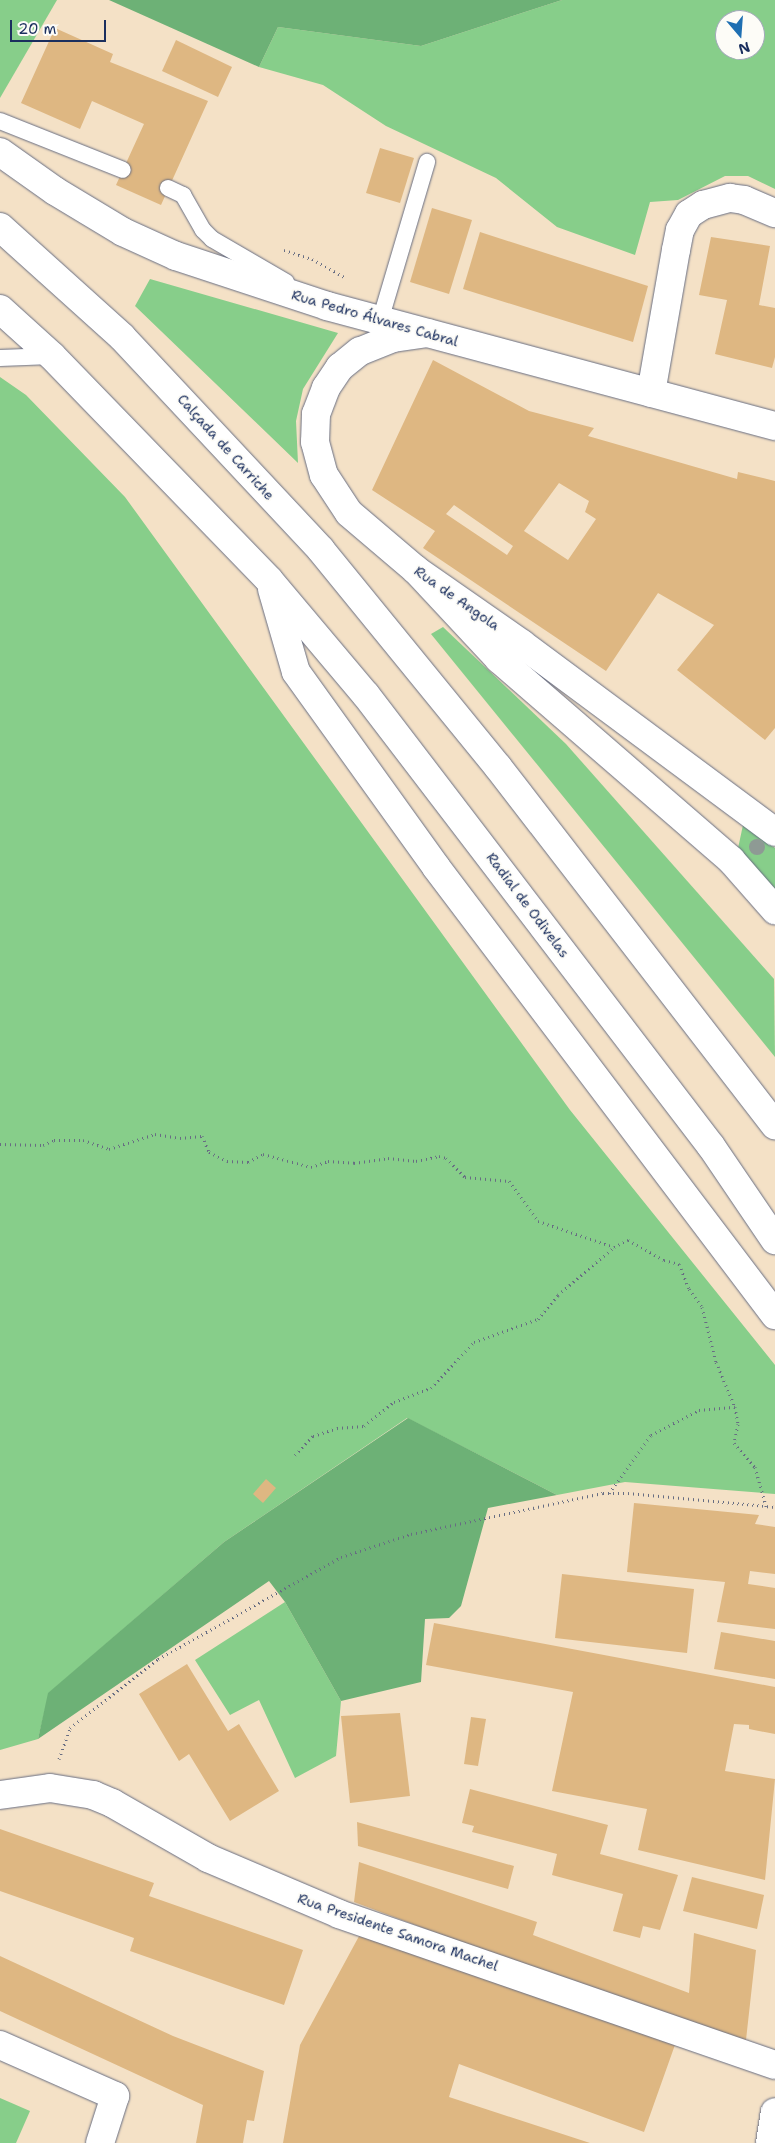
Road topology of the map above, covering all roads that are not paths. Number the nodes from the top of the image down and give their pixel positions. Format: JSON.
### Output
{"nodes":[{"id":1,"x":0,"y":120,"type":"edge"},
{"id":2,"x":0,"y":152,"type":"edge"},
{"id":3,"x":427,"y":162,"type":"dead end"},
{"id":4,"x":123,"y":170,"type":"dead end"},
{"id":5,"x":168,"y":188,"type":"dead end"},
{"id":6,"x":775,"y":213,"type":"edge"},
{"id":7,"x":0,"y":227,"type":"edge"},
{"id":8,"x":327,"y":306,"type":"junction"},
{"id":9,"x":0,"y":308,"type":"edge"},
{"id":10,"x":380,"y":321,"type":"junction"},
{"id":11,"x":428,"y":333,"type":"junction"},
{"id":12,"x":52,"y":356,"type":"junction"},
{"id":13,"x":0,"y":358,"type":"edge"},
{"id":14,"x":651,"y":393,"type":"junction"},
{"id":15,"x":775,"y":426,"type":"edge"},
{"id":16,"x":416,"y":570,"type":"junction"},
{"id":17,"x":269,"y":580,"type":"junction"},
{"id":18,"x":775,"y":832,"type":"edge"},
{"id":19,"x":775,"y":910,"type":"edge"},
{"id":20,"x":754,"y":1101,"type":"junction"},
{"id":21,"x":775,"y":1125,"type":"edge"},
{"id":22,"x":775,"y":1131,"type":"edge"},
{"id":23,"x":711,"y":1146,"type":"junction"},
{"id":24,"x":775,"y":1227,"type":"edge"},
{"id":25,"x":775,"y":1240,"type":"edge"},
{"id":26,"x":775,"y":1315,"type":"edge"},
{"id":27,"x":0,"y":1795,"type":"edge"},
{"id":28,"x":0,"y":2045,"type":"edge"},
{"id":29,"x":775,"y":2065,"type":"edge"},
{"id":30,"x":775,"y":2112,"type":"edge"},
{"id":31,"x":100,"y":2143,"type":"edge"},
{"id":32,"x":770,"y":2143,"type":"edge"}],
"edges":[{"from":1,"to":4,"type":"lane"},
{"from":2,"to":8,"type":"main road","name":"Rua Pedro Álvares Cabral"},
{"from":3,"to":10,"type":"lane"},
{"from":5,"to":8,"type":"lane"},
{"from":6,"to":14,"type":"main road"},
{"from":7,"to":20,"type":"main road","name":"Calçada de Carriche"},
{"from":8,"to":10,"type":"main road","name":"Rua Pedro Álvares Cabral"},
{"from":9,"to":12,"type":"main road"},
{"from":10,"to":11,"type":"main road","name":"Rua Pedro Álvares Cabral"},
{"from":11,"to":14,"type":"main road","name":"Rua Pedro Álvares Cabral"},
{"from":11,"to":16,"type":"main road","name":"Rua de Angola"},
{"from":12,"to":13,"type":"lane"},
{"from":12,"to":17,"type":"main road"},
{"from":14,"to":15,"type":"main road","name":"Rua Pedro Álvares Cabral"},
{"from":16,"to":18,"type":"main road","name":"Rua de Angola"},
{"from":16,"to":19,"type":"main road"},
{"from":17,"to":23,"type":"main road","name":"Radial de Odivelas"},
{"from":17,"to":26,"type":"main road"},
{"from":20,"to":21,"type":"main road"},
{"from":20,"to":22,"type":"main road"},
{"from":23,"to":24,"type":"main road"},
{"from":23,"to":25,"type":"main road","name":"Radial de Odivelas"},
{"from":27,"to":29,"type":"main road","name":"Rua Presidente Samora Machel"},
{"from":28,"to":31,"type":"main road"},
{"from":30,"to":32,"type":"main road"}]}
